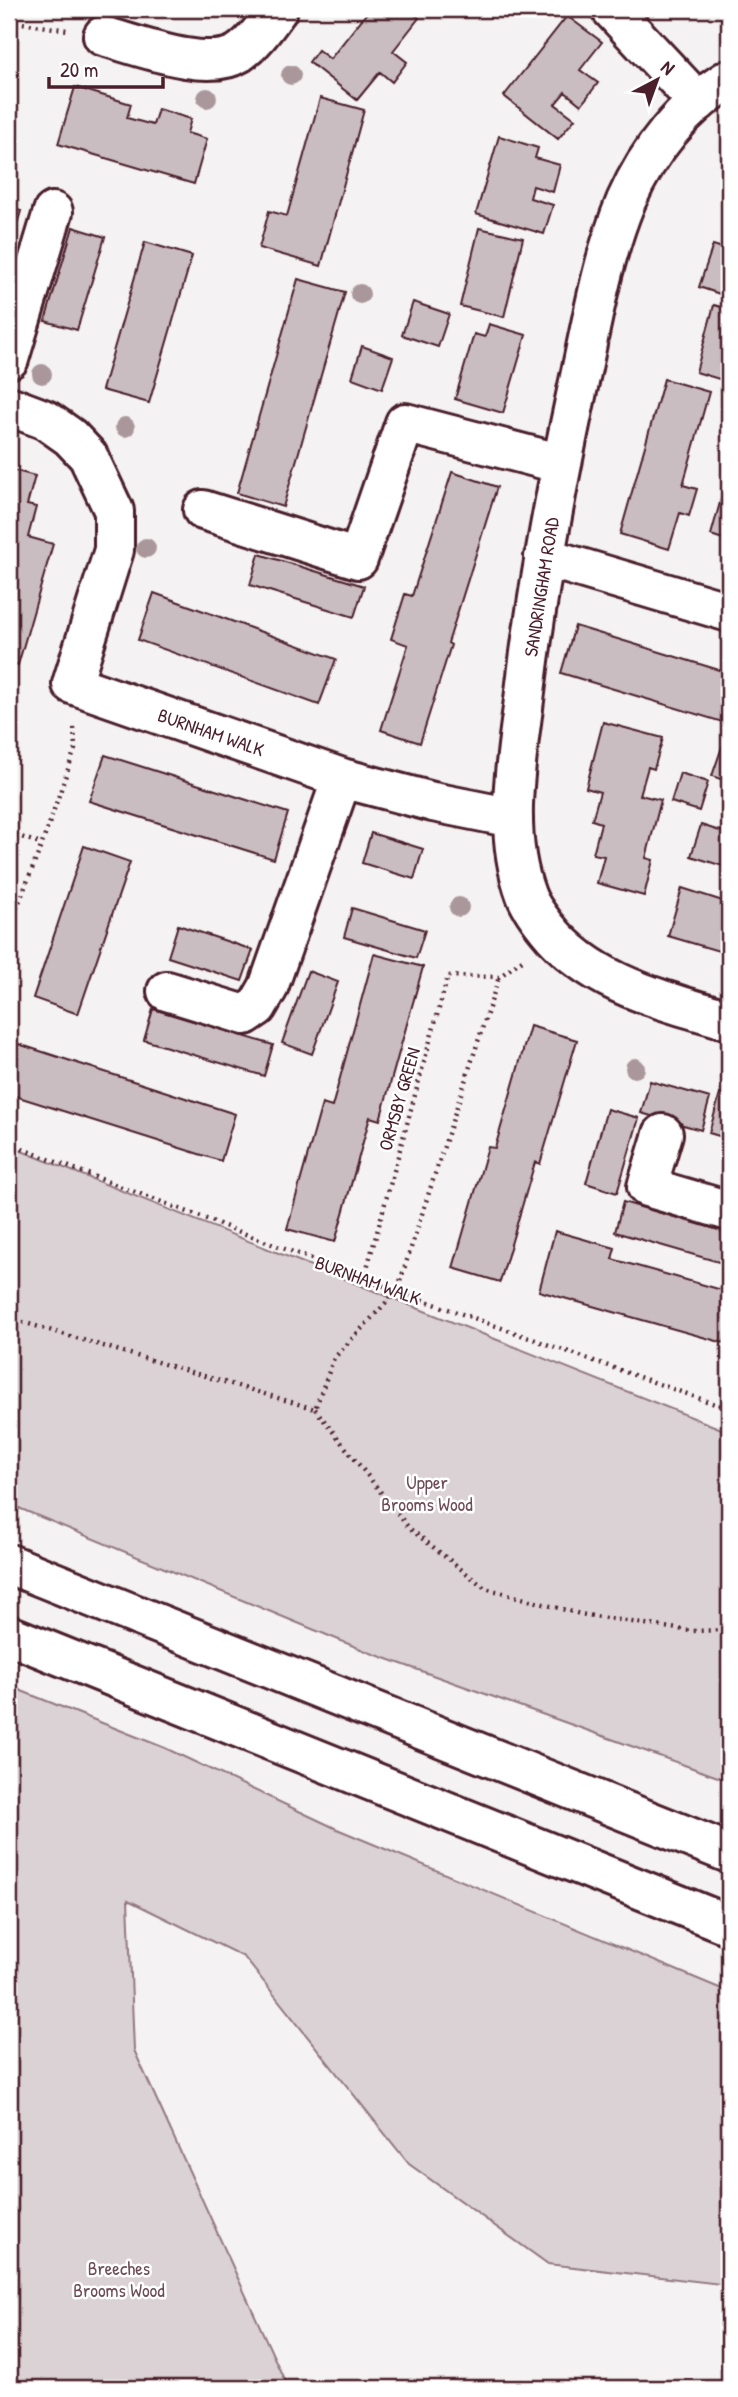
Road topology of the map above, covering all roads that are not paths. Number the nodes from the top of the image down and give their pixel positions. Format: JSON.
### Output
{"nodes":[{"id":1,"x":278,"y":9,"type":"edge"},
{"id":2,"x":611,"y":9,"type":"edge"},
{"id":3,"x":103,"y":36,"type":"road end"},
{"id":4,"x":729,"y":79,"type":"edge"},
{"id":5,"x":698,"y":102,"type":"junction"},
{"id":6,"x":53,"y":212,"type":"dead end"},
{"id":7,"x":9,"y":359,"type":"edge"},
{"id":8,"x":9,"y":406,"type":"edge"},
{"id":9,"x":562,"y":464,"type":"junction"},
{"id":10,"x":203,"y":510,"type":"dead end"},
{"id":11,"x":544,"y":557,"type":"junction"},
{"id":12,"x":729,"y":612,"type":"edge"},
{"id":13,"x":342,"y":778,"type":"junction"},
{"id":14,"x":513,"y":818,"type":"junction"},
{"id":15,"x":167,"y":991,"type":"dead end"},
{"id":16,"x":729,"y":1020,"type":"edge"},
{"id":17,"x":663,"y":1134,"type":"dead end"},
{"id":18,"x":729,"y":1211,"type":"edge"},
{"id":19,"x":9,"y":1564,"type":"edge"},
{"id":20,"x":9,"y":1636,"type":"edge"},
{"id":21,"x":729,"y":1853,"type":"edge"},
{"id":22,"x":729,"y":1925,"type":"edge"}],
"edges":[{"from":1,"to":3,"type":"main road"},
{"from":2,"to":5,"type":"main road"},
{"from":4,"to":5,"type":"main road","name":"SANDRINGHAM ROAD"},
{"from":5,"to":9,"type":"main road","name":"SANDRINGHAM ROAD"},
{"from":6,"to":7,"type":"main road"},
{"from":8,"to":13,"type":"main road","name":"BURNHAM WALK"},
{"from":9,"to":10,"type":"main road"},
{"from":9,"to":11,"type":"main road","name":"SANDRINGHAM ROAD"},
{"from":11,"to":12,"type":"main road"},
{"from":11,"to":14,"type":"main road","name":"SANDRINGHAM ROAD"},
{"from":13,"to":14,"type":"main road","name":"BURNHAM WALK"},
{"from":13,"to":15,"type":"main road"},
{"from":14,"to":16,"type":"main road","name":"SANDRINGHAM ROAD"},
{"from":17,"to":18,"type":"main road"},
{"from":19,"to":21,"type":"main road"},
{"from":20,"to":22,"type":"main road"}]}
